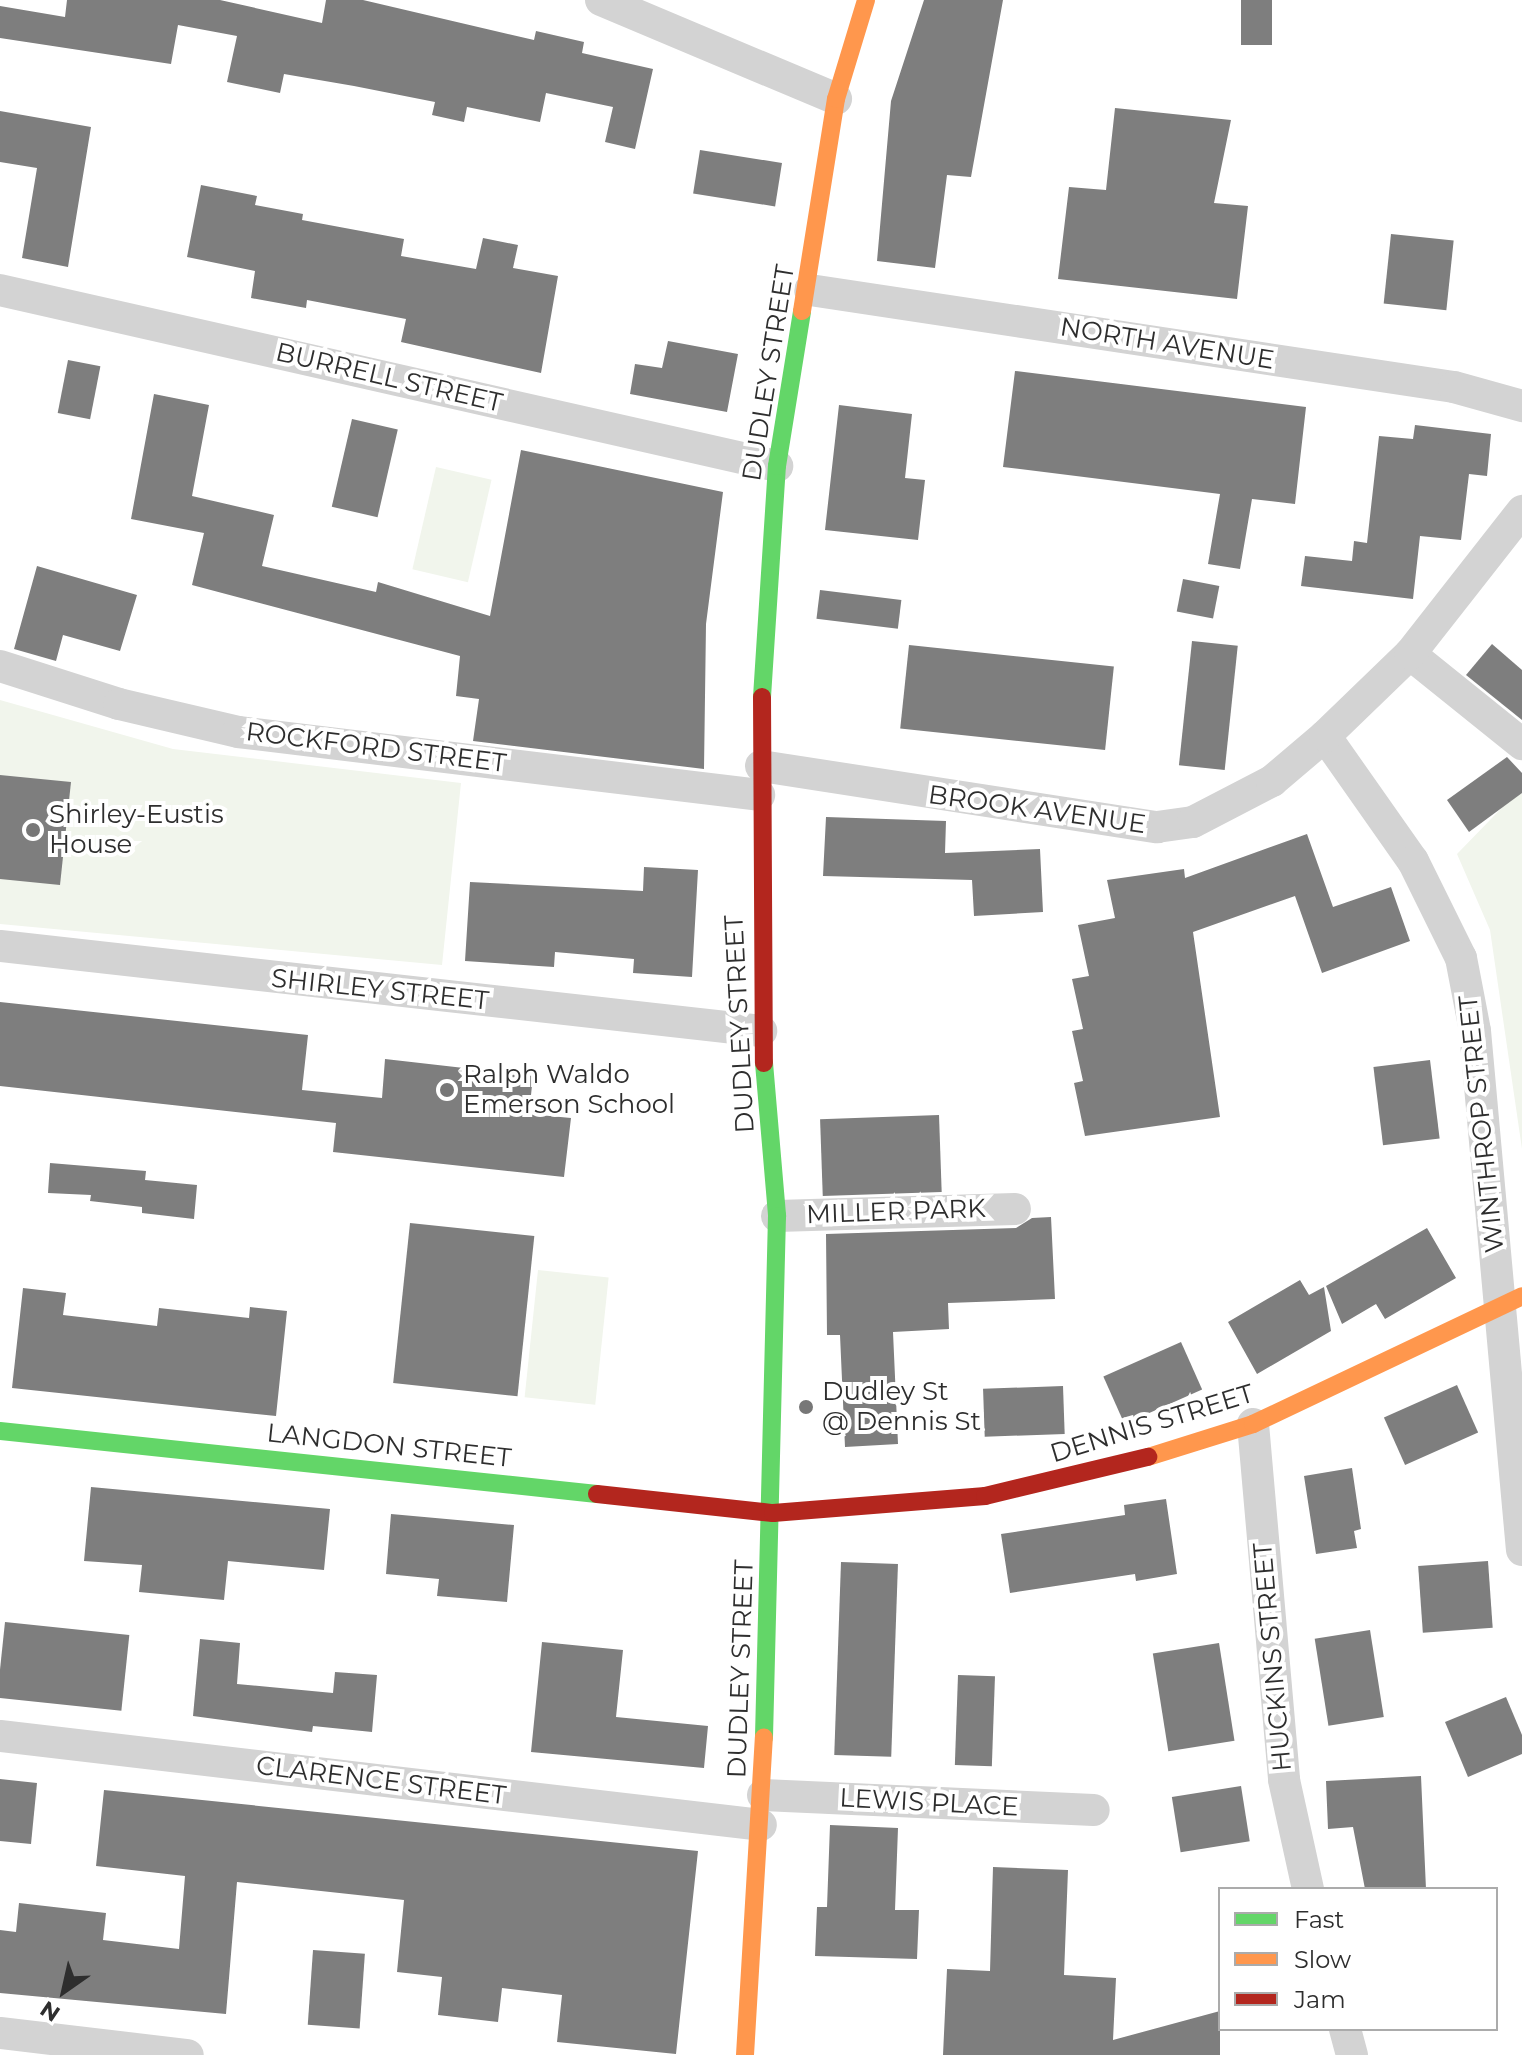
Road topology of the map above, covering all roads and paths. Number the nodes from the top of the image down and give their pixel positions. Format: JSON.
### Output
{"nodes":[{"id":1,"x":601,"y":0,"type":"edge"},
{"id":2,"x":866,"y":0,"type":"edge"},
{"id":3,"x":836,"y":99,"type":"junction"},
{"id":4,"x":0,"y":290,"type":"edge"},
{"id":5,"x":810,"y":290,"type":"junction"},
{"id":6,"x":1522,"y":406,"type":"edge"},
{"id":7,"x":777,"y":466,"type":"junction"},
{"id":8,"x":1522,"y":511,"type":"edge"},
{"id":9,"x":1410,"y":654,"type":"junction"},
{"id":10,"x":0,"y":666,"type":"edge"},
{"id":11,"x":1325,"y":736,"type":"junction"},
{"id":12,"x":1522,"y":744,"type":"edge"},
{"id":13,"x":760,"y":781,"type":"junction"},
{"id":14,"x":0,"y":946,"type":"edge"},
{"id":15,"x":761,"y":1031,"type":"junction"},
{"id":16,"x":1015,"y":1209,"type":"dead end"},
{"id":17,"x":777,"y":1216,"type":"junction"},
{"id":18,"x":1512,"y":1300,"type":"edge"},
{"id":19,"x":1253,"y":1424,"type":"junction"},
{"id":20,"x":0,"y":1431,"type":"edge"},
{"id":21,"x":773,"y":1513,"type":"junction"},
{"id":22,"x":1522,"y":1550,"type":"edge"},
{"id":23,"x":0,"y":1736,"type":"edge"},
{"id":24,"x":762,"y":1810,"type":"junction"},
{"id":25,"x":1094,"y":1810,"type":"dead end"},
{"id":26,"x":1308,"y":1887,"type":"edge"},
{"id":27,"x":1346,"y":2031,"type":"edge"},
{"id":28,"x":0,"y":2033,"type":"edge"},
{"id":29,"x":188,"y":2055,"type":"edge"},
{"id":30,"x":745,"y":2055,"type":"edge"},
{"id":31,"x":1352,"y":2055,"type":"edge"}],
"edges":[{"from":1,"to":3,"type":"street"},
{"from":2,"to":3,"type":"main road","name":"DUDLEY STREET"},
{"from":3,"to":5,"type":"main road","name":"DUDLEY STREET"},
{"from":4,"to":7,"type":"street","name":"BURRELL STREET"},
{"from":5,"to":6,"type":"street","name":"NORTH AVENUE"},
{"from":5,"to":7,"type":"main road","name":"DUDLEY STREET"},
{"from":7,"to":13,"type":"main road","name":"DUDLEY STREET"},
{"from":8,"to":9,"type":"street","name":"BROOK AVENUE"},
{"from":9,"to":11,"type":"street","name":"BROOK AVENUE"},
{"from":9,"to":12,"type":"street"},
{"from":10,"to":13,"type":"street","name":"ROCKFORD STREET"},
{"from":11,"to":13,"type":"street","name":"BROOK AVENUE"},
{"from":11,"to":18,"type":"street","name":"WINTHROP STREET"},
{"from":13,"to":15,"type":"main road","name":"DUDLEY STREET"},
{"from":14,"to":15,"type":"street","name":"SHIRLEY STREET"},
{"from":15,"to":17,"type":"main road","name":"DUDLEY STREET"},
{"from":16,"to":17,"type":"street","name":"MILLER PARK"},
{"from":17,"to":21,"type":"main road","name":"DUDLEY STREET"},
{"from":18,"to":19,"type":"main road","name":"DENNIS STREET"},
{"from":18,"to":22,"type":"street","name":"WINTHROP STREET"},
{"from":19,"to":21,"type":"main road","name":"DENNIS STREET"},
{"from":19,"to":26,"type":"street","name":"HUCKINS STREET"},
{"from":20,"to":21,"type":"main road","name":"LANGDON STREET"},
{"from":21,"to":24,"type":"main road","name":"DUDLEY STREET"},
{"from":23,"to":24,"type":"street","name":"CLARENCE STREET"},
{"from":24,"to":25,"type":"street","name":"LEWIS PLACE"},
{"from":24,"to":30,"type":"main road","name":"DUDLEY STREET"},
{"from":27,"to":31,"type":"street"},
{"from":28,"to":29,"type":"street"}]}
